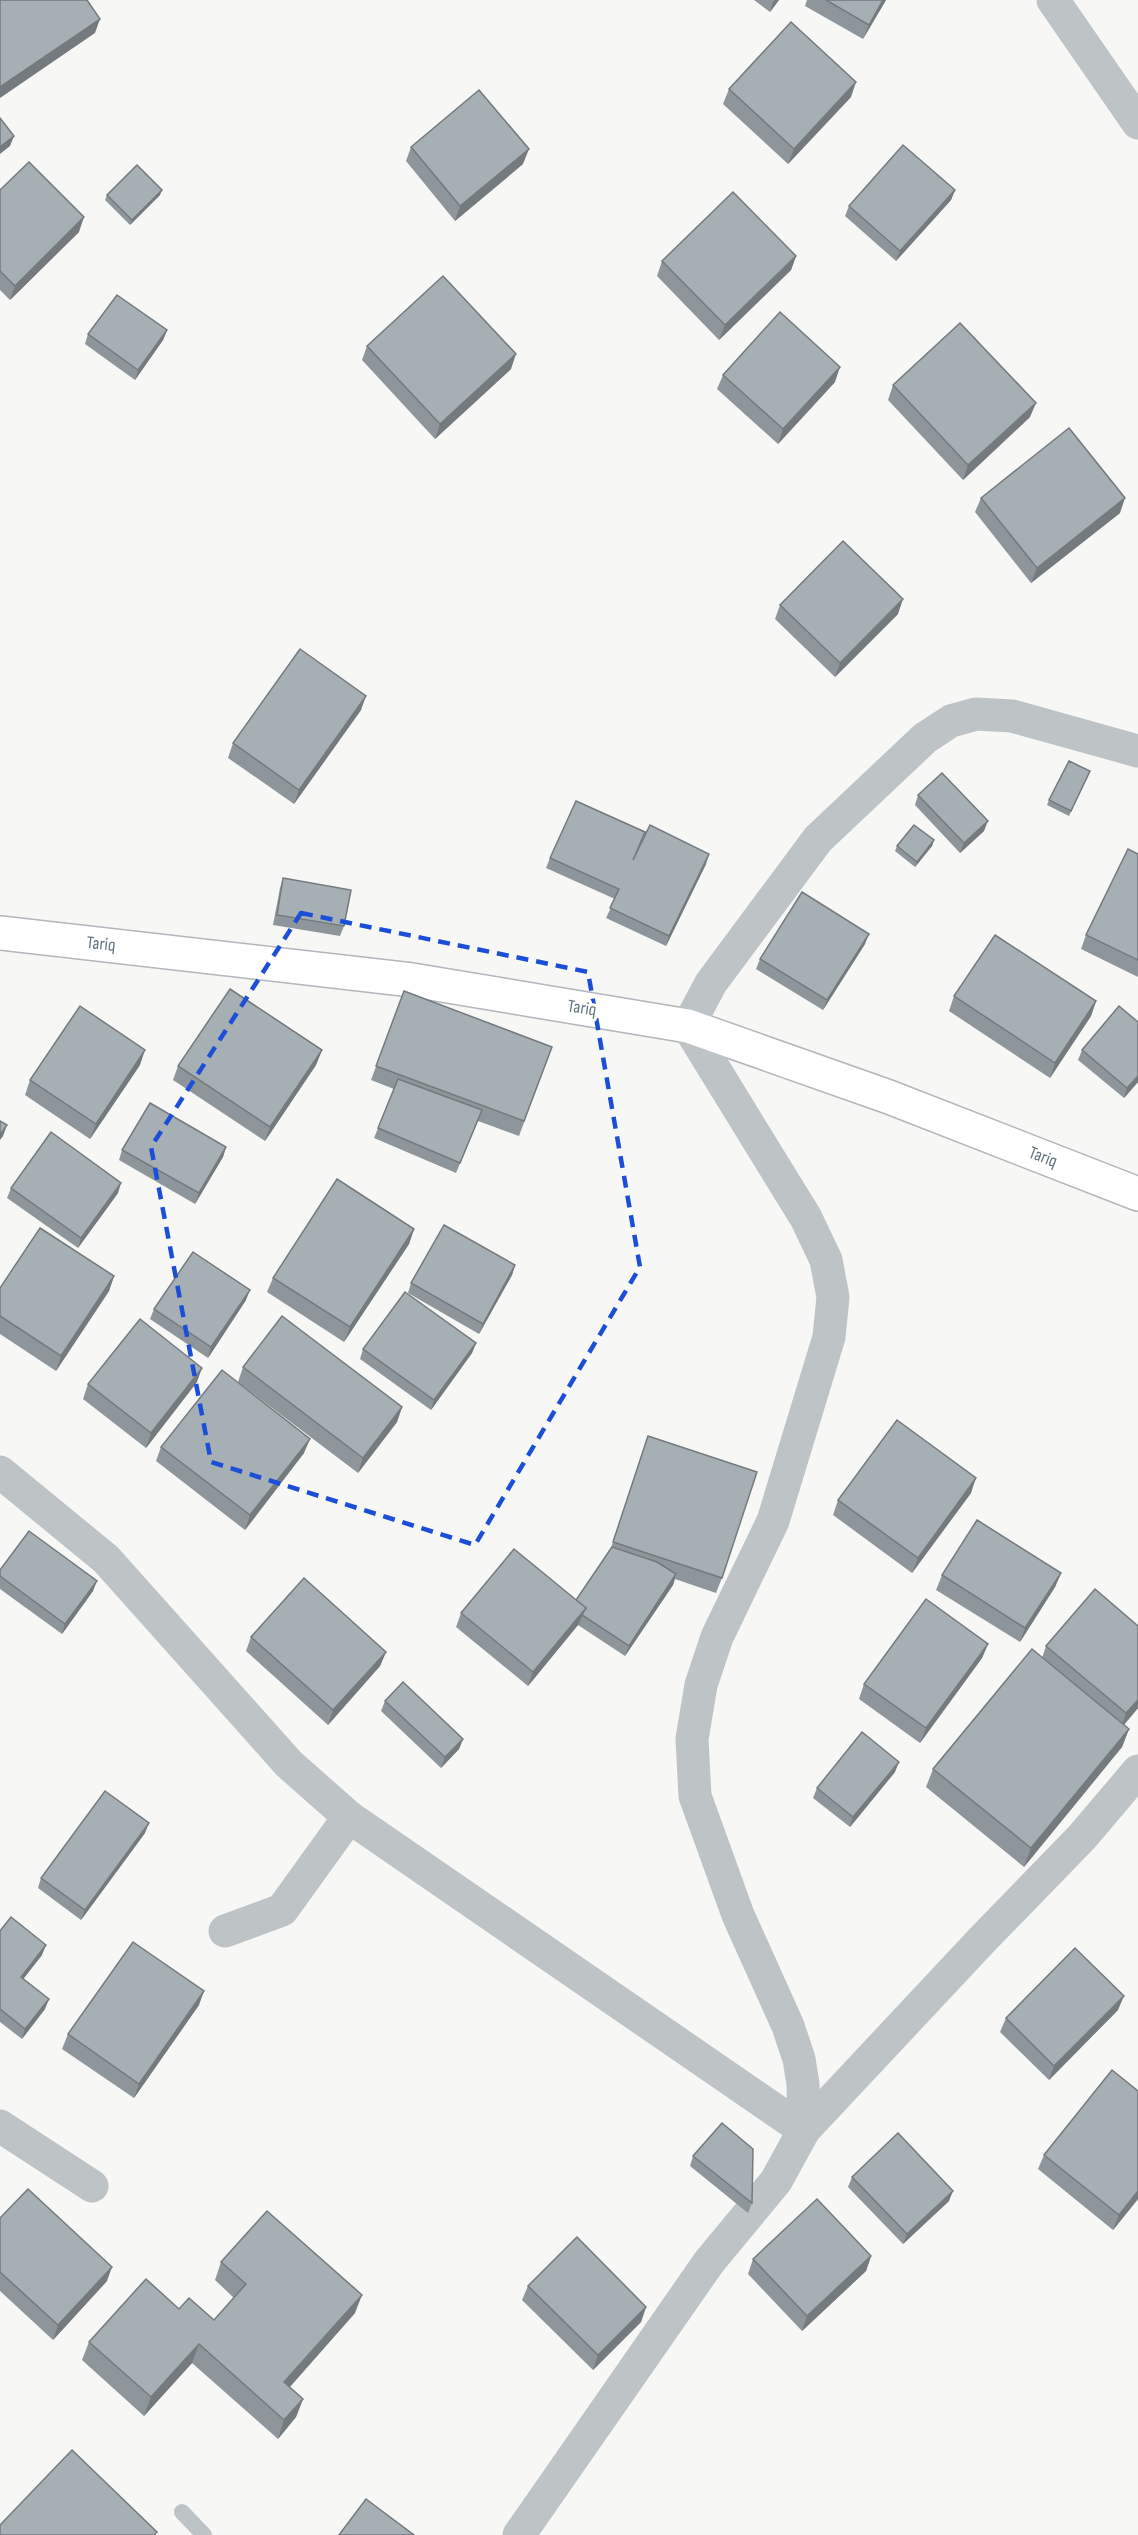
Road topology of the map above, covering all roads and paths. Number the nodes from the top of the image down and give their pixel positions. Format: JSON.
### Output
{"nodes":[{"id":1,"x":1053,"y":0,"type":"edge"},
{"id":2,"x":1138,"y":123,"type":"edge"},
{"id":3,"x":1138,"y":751,"type":"edge"},
{"id":4,"x":0,"y":933,"type":"edge"},
{"id":5,"x":688,"y":1026,"type":"junction"},
{"id":6,"x":1138,"y":1194,"type":"edge"},
{"id":7,"x":0,"y":1472,"type":"edge"},
{"id":8,"x":1138,"y":1771,"type":"edge"},
{"id":9,"x":349,"y":1817,"type":"junction"},
{"id":10,"x":225,"y":1931,"type":"dead end"},
{"id":11,"x":0,"y":2126,"type":"edge"},
{"id":12,"x":804,"y":2130,"type":"junction"},
{"id":13,"x":92,"y":2186,"type":"dead end"},
{"id":14,"x":182,"y":2512,"type":"dead end"},
{"id":15,"x":204,"y":2535,"type":"edge"},
{"id":16,"x":519,"y":2535,"type":"edge"}],
"edges":[{"from":1,"to":2,"type":"street"},
{"from":3,"to":5,"type":"street"},
{"from":4,"to":5,"type":"main road","name":"Tariq"},
{"from":5,"to":6,"type":"main road","name":"Tariq"},
{"from":5,"to":12,"type":"street"},
{"from":7,"to":9,"type":"street"},
{"from":8,"to":12,"type":"street"},
{"from":9,"to":10,"type":"street"},
{"from":9,"to":12,"type":"street"},
{"from":11,"to":13,"type":"street"},
{"from":12,"to":16,"type":"street"},
{"from":14,"to":15,"type":"lane"}]}
